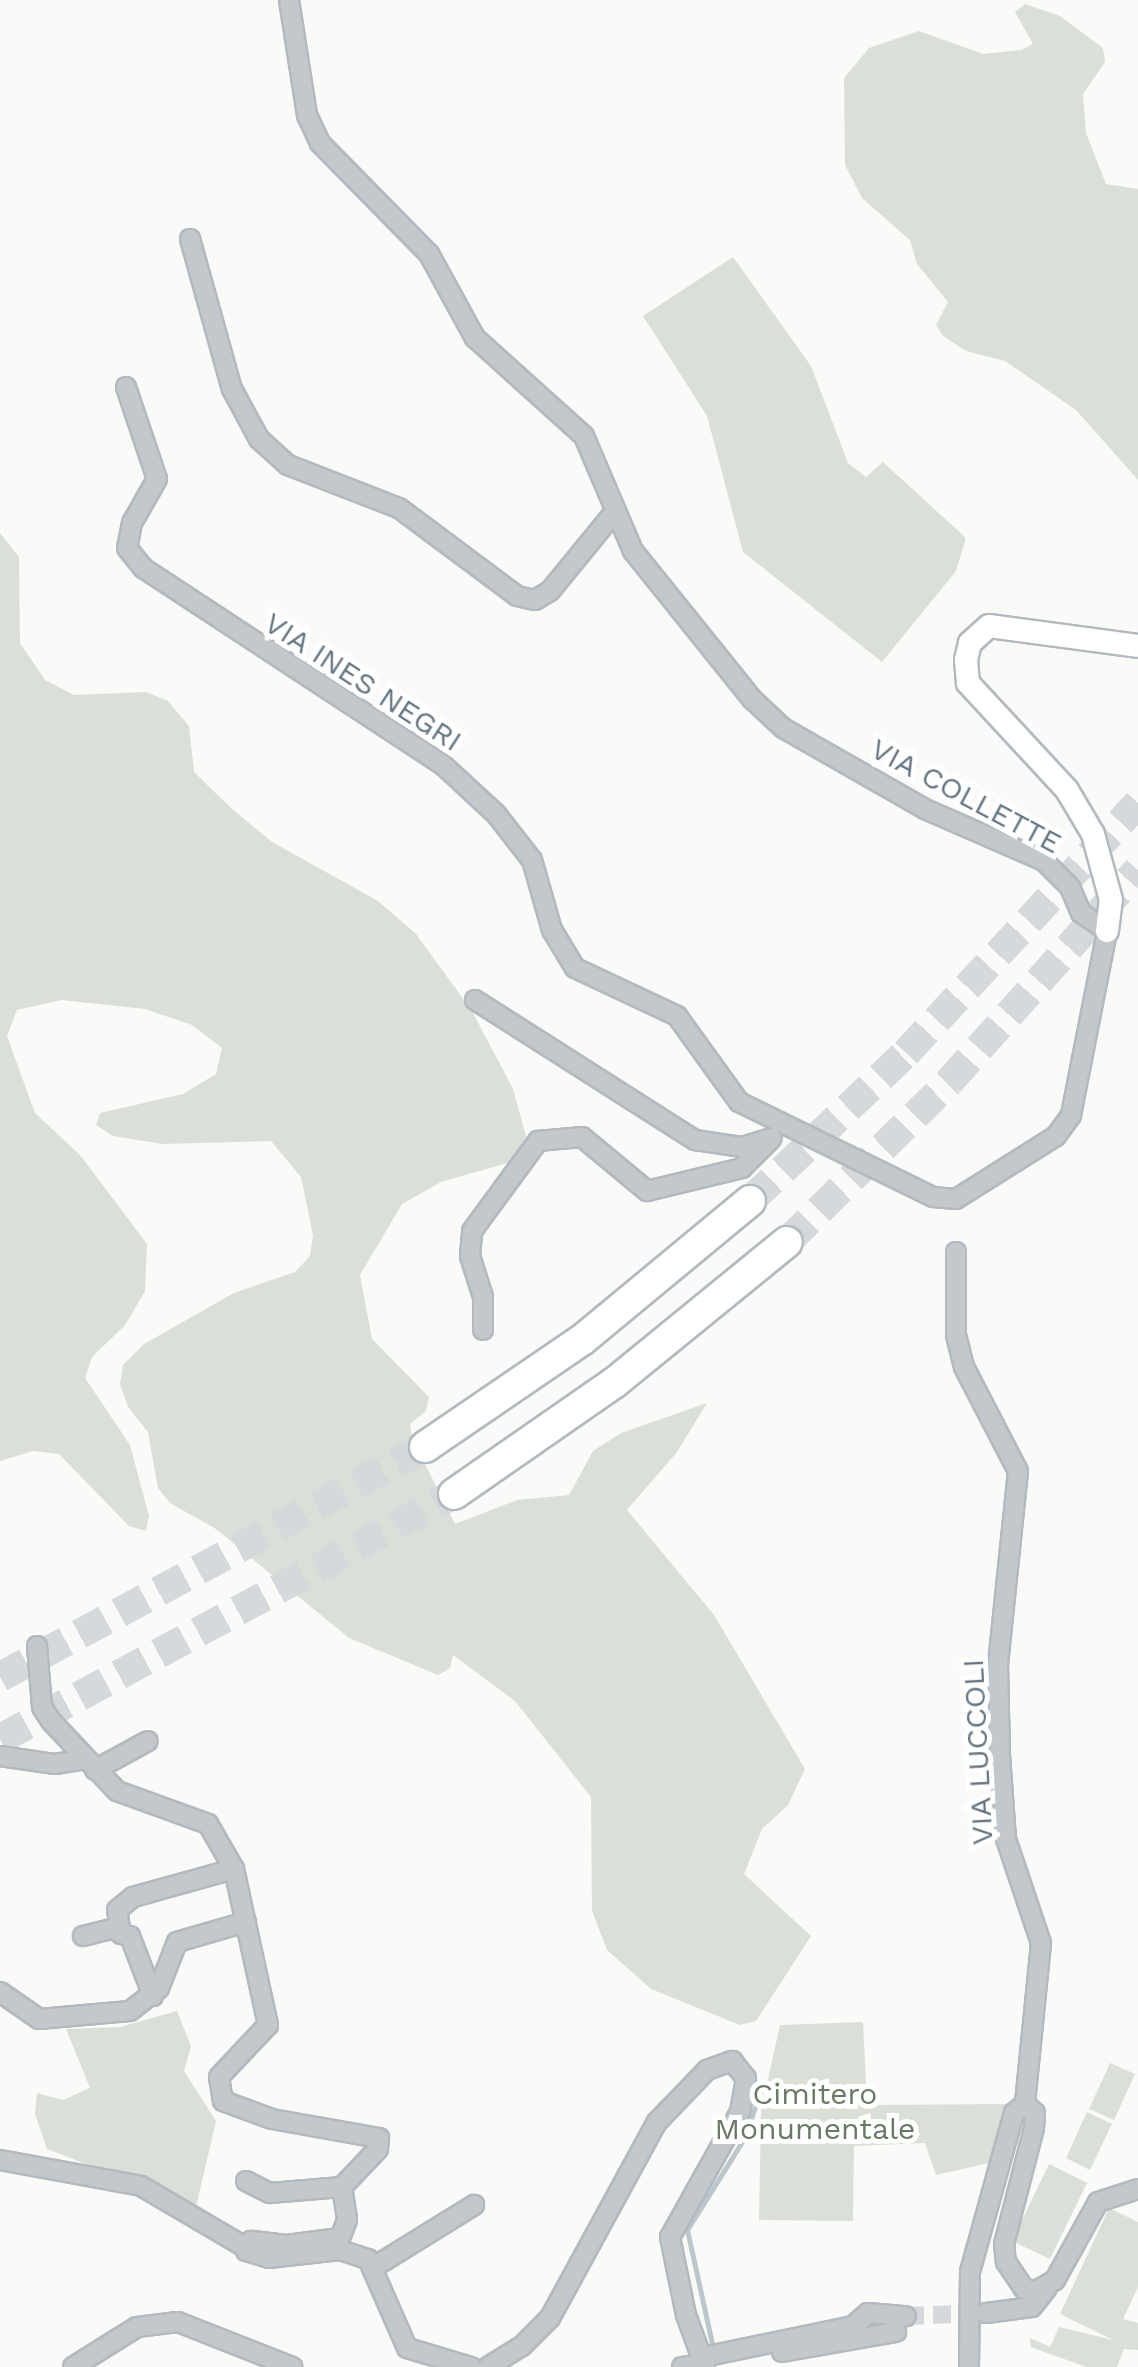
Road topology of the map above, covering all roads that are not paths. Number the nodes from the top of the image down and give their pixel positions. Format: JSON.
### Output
{"nodes":[{"id":1,"x":290,"y":0,"type":"edge"},
{"id":2,"x":190,"y":239,"type":"dead end"},
{"id":3,"x":126,"y":387,"type":"dead end"},
{"id":4,"x":613,"y":514,"type":"junction"},
{"id":5,"x":1138,"y":646,"type":"edge"},
{"id":6,"x":1107,"y":930,"type":"junction"},
{"id":7,"x":475,"y":1000,"type":"dead end"},
{"id":8,"x":775,"y":1132,"type":"junction"},
{"id":9,"x":750,"y":1200,"type":"tunnel mouth"},
{"id":10,"x":787,"y":1242,"type":"tunnel mouth"},
{"id":11,"x":956,"y":1252,"type":"dead end"},
{"id":12,"x":484,"y":1330,"type":"dead end"},
{"id":13,"x":425,"y":1447,"type":"tunnel mouth"},
{"id":14,"x":454,"y":1494,"type":"tunnel mouth"},
{"id":15,"x":37,"y":1646,"type":"dead end"},
{"id":16,"x":148,"y":1741,"type":"dead end"},
{"id":17,"x":0,"y":1756,"type":"edge"},
{"id":18,"x":90,"y":1764,"type":"junction"},
{"id":19,"x":234,"y":1869,"type":"junction"},
{"id":20,"x":246,"y":1922,"type":"junction"},
{"id":21,"x":119,"y":1927,"type":"junction"},
{"id":22,"x":83,"y":1936,"type":"dead end"},
{"id":23,"x":0,"y":1992,"type":"edge"},
{"id":24,"x":153,"y":1996,"type":"junction"},
{"id":25,"x":1025,"y":2104,"type":"junction"},
{"id":26,"x":0,"y":2160,"type":"edge"},
{"id":27,"x":246,"y":2182,"type":"dead end"},
{"id":28,"x":342,"y":2187,"type":"junction"},
{"id":29,"x":1138,"y":2189,"type":"edge"},
{"id":30,"x":474,"y":2205,"type":"dead end"},
{"id":31,"x":245,"y":2247,"type":"junction"},
{"id":32,"x":374,"y":2267,"type":"junction"},
{"id":33,"x":1047,"y":2288,"type":"junction"},
{"id":34,"x":986,"y":2313,"type":"tunnel mouth"},
{"id":35,"x":901,"y":2324,"type":"tunnel mouth"},
{"id":36,"x":705,"y":2364,"type":"edge"},
{"id":37,"x":73,"y":2367,"type":"edge"},
{"id":38,"x":292,"y":2367,"type":"edge"},
{"id":39,"x":471,"y":2367,"type":"edge"},
{"id":40,"x":488,"y":2367,"type":"edge"},
{"id":41,"x":682,"y":2367,"type":"edge"},
{"id":42,"x":970,"y":2367,"type":"edge"}],
"edges":[{"from":1,"to":4,"type":"street","name":"VIA COLLETTE"},
{"from":2,"to":4,"type":"street"},
{"from":3,"to":8,"type":"street","name":"VIA INES NEGRI"},
{"from":4,"to":6,"type":"street","name":"VIA COLLETTE"},
{"from":5,"to":6,"type":"street"},
{"from":6,"to":8,"type":"street","name":"VIA INES NEGRI"},
{"from":7,"to":8,"type":"street"},
{"from":8,"to":12,"type":"street"},
{"from":9,"to":13,"type":"highway"},
{"from":10,"to":14,"type":"highway"},
{"from":11,"to":25,"type":"street","name":"VIA LUCCOLI"},
{"from":15,"to":18,"type":"street"},
{"from":16,"to":18,"type":"street"},
{"from":17,"to":18,"type":"street"},
{"from":18,"to":19,"type":"street"},
{"from":19,"to":20,"type":"street"},
{"from":19,"to":21,"type":"street"},
{"from":20,"to":24,"type":"street"},
{"from":20,"to":28,"type":"street"},
{"from":21,"to":22,"type":"street"},
{"from":21,"to":24,"type":"street"},
{"from":23,"to":24,"type":"street"},
{"from":25,"to":33,"type":"street"},
{"from":25,"to":42,"type":"street","name":"VIA LUCCOLI"},
{"from":26,"to":31,"type":"street"},
{"from":27,"to":28,"type":"street"},
{"from":28,"to":31,"type":"street"},
{"from":29,"to":33,"type":"street"},
{"from":30,"to":32,"type":"street"},
{"from":31,"to":32,"type":"street"},
{"from":32,"to":39,"type":"street"},
{"from":33,"to":34,"type":"street"},
{"from":35,"to":36,"type":"street"},
{"from":36,"to":40,"type":"street"},
{"from":36,"to":41,"type":"street"},
{"from":37,"to":38,"type":"street"}]}
